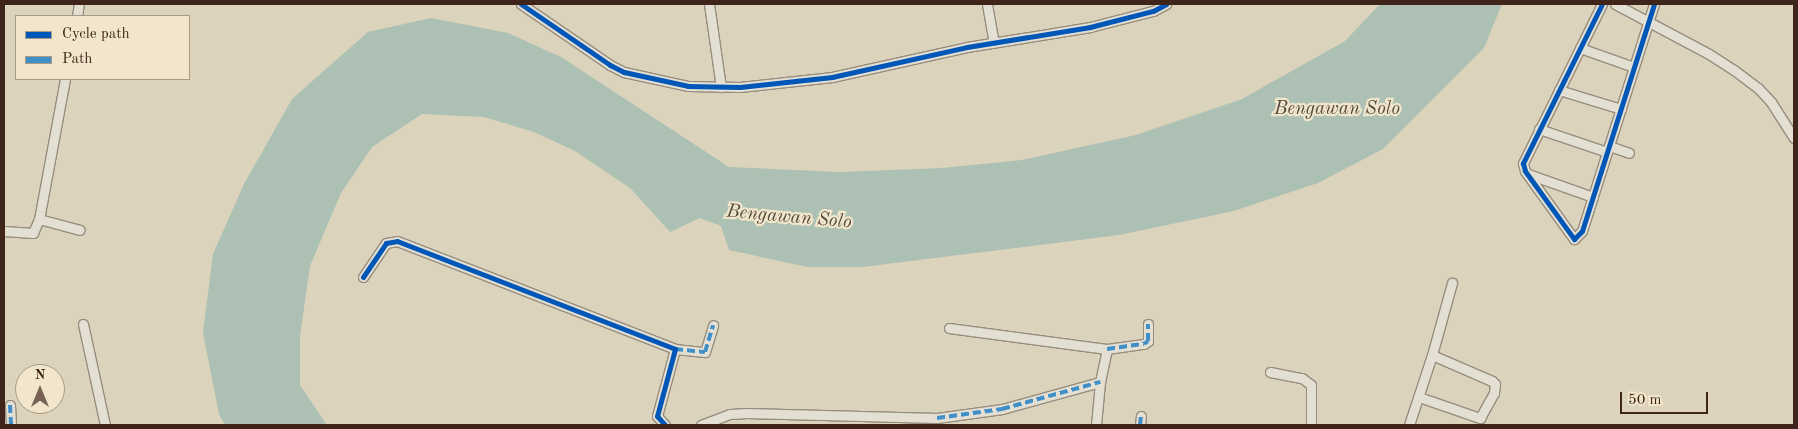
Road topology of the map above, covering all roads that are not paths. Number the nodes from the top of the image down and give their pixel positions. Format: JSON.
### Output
{"nodes":[{"id":1,"x":521,"y":4,"type":"edge"},
{"id":2,"x":709,"y":4,"type":"edge"},
{"id":3,"x":987,"y":4,"type":"edge"},
{"id":4,"x":1166,"y":4,"type":"edge"},
{"id":5,"x":1602,"y":4,"type":"edge"},
{"id":6,"x":1615,"y":4,"type":"edge"},
{"id":7,"x":1654,"y":4,"type":"edge"},
{"id":8,"x":1154,"y":7,"type":"edge"},
{"id":9,"x":1648,"y":23,"type":"junction"},
{"id":10,"x":994,"y":42,"type":"junction"},
{"id":11,"x":1580,"y":48,"type":"junction"},
{"id":12,"x":1634,"y":67,"type":"junction"},
{"id":13,"x":65,"y":80,"type":"edge"},
{"id":14,"x":722,"y":86,"type":"junction"},
{"id":15,"x":1559,"y":90,"type":"junction"},
{"id":16,"x":1621,"y":109,"type":"junction"},
{"id":17,"x":1539,"y":130,"type":"junction"},
{"id":18,"x":1794,"y":138,"type":"edge"},
{"id":19,"x":1608,"y":149,"type":"junction"},
{"id":20,"x":1629,"y":153,"type":"dead end"},
{"id":21,"x":1527,"y":174,"type":"junction"},
{"id":22,"x":1593,"y":197,"type":"junction"},
{"id":23,"x":39,"y":219,"type":"junction"},
{"id":24,"x":80,"y":230,"type":"dead end"},
{"id":25,"x":4,"y":231,"type":"edge"},
{"id":26,"x":363,"y":276,"type":"dead end"},
{"id":27,"x":1452,"y":282,"type":"dead end"},
{"id":28,"x":83,"y":324,"type":"dead end"},
{"id":29,"x":1148,"y":324,"type":"dead end"},
{"id":30,"x":713,"y":326,"type":"dead end"},
{"id":31,"x":949,"y":328,"type":"dead end"},
{"id":32,"x":675,"y":349,"type":"junction"},
{"id":33,"x":1107,"y":349,"type":"junction"},
{"id":34,"x":1432,"y":355,"type":"junction"},
{"id":35,"x":1270,"y":372,"type":"dead end"},
{"id":36,"x":1100,"y":382,"type":"junction"},
{"id":37,"x":1419,"y":397,"type":"junction"},
{"id":38,"x":10,"y":405,"type":"dead end"},
{"id":39,"x":656,"y":421,"type":"edge"},
{"id":40,"x":939,"y":422,"type":"edge"},
{"id":41,"x":11,"y":425,"type":"edge"},
{"id":42,"x":105,"y":425,"type":"edge"},
{"id":43,"x":665,"y":425,"type":"edge"},
{"id":44,"x":701,"y":425,"type":"edge"},
{"id":45,"x":1096,"y":425,"type":"edge"},
{"id":46,"x":1311,"y":425,"type":"edge"},
{"id":47,"x":1409,"y":425,"type":"edge"}],
"edges":[{"from":1,"to":14,"type":"street"},
{"from":2,"to":14,"type":"street"},
{"from":3,"to":10,"type":"street"},
{"from":4,"to":8,"type":"street"},
{"from":5,"to":11,"type":"street"},
{"from":6,"to":9,"type":"street"},
{"from":7,"to":9,"type":"street"},
{"from":8,"to":10,"type":"street"},
{"from":9,"to":12,"type":"street"},
{"from":9,"to":18,"type":"street"},
{"from":10,"to":14,"type":"street"},
{"from":11,"to":12,"type":"street"},
{"from":11,"to":15,"type":"street"},
{"from":12,"to":16,"type":"street"},
{"from":13,"to":23,"type":"street"},
{"from":15,"to":16,"type":"street"},
{"from":15,"to":17,"type":"street"},
{"from":16,"to":19,"type":"street"},
{"from":17,"to":19,"type":"street"},
{"from":17,"to":21,"type":"street"},
{"from":19,"to":20,"type":"street"},
{"from":19,"to":22,"type":"street"},
{"from":21,"to":22,"type":"street"},
{"from":21,"to":22,"type":"street"},
{"from":23,"to":24,"type":"street"},
{"from":23,"to":25,"type":"street"},
{"from":26,"to":32,"type":"street"},
{"from":27,"to":34,"type":"street"},
{"from":28,"to":42,"type":"street"},
{"from":29,"to":33,"type":"street"},
{"from":30,"to":32,"type":"street"},
{"from":31,"to":33,"type":"street"},
{"from":32,"to":39,"type":"street"},
{"from":33,"to":36,"type":"street"},
{"from":34,"to":37,"type":"street"},
{"from":34,"to":37,"type":"street"},
{"from":35,"to":46,"type":"street"},
{"from":36,"to":40,"type":"street"},
{"from":36,"to":45,"type":"street"},
{"from":37,"to":47,"type":"street"},
{"from":38,"to":41,"type":"street"},
{"from":39,"to":43,"type":"street"},
{"from":40,"to":44,"type":"street"}]}
